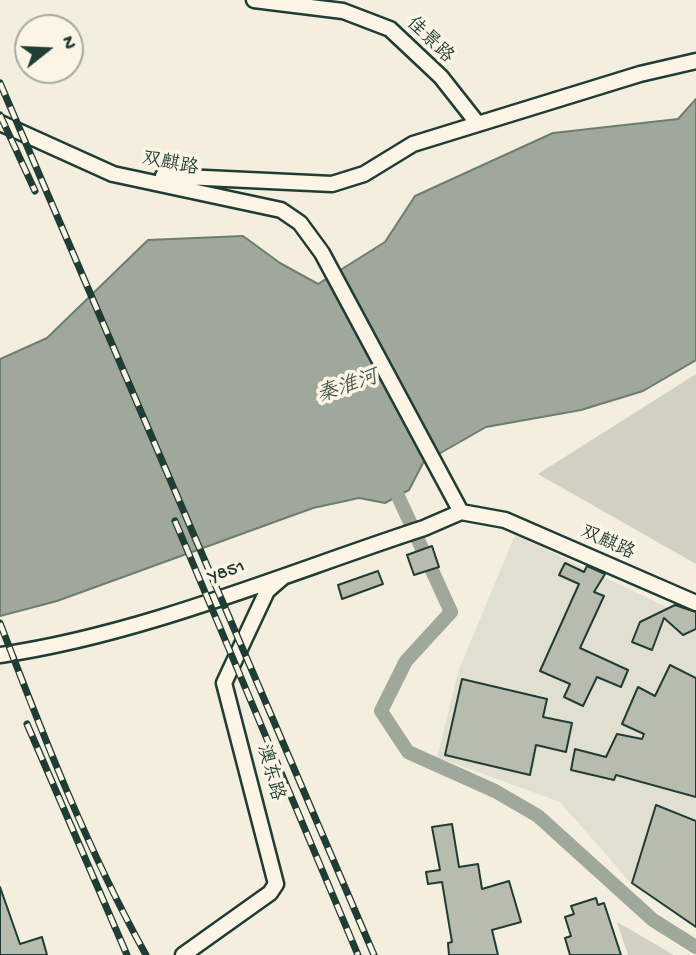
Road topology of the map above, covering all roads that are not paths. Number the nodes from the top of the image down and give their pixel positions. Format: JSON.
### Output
{"nodes":[{"id":1,"x":254,"y":0,"type":"edge"},
{"id":2,"x":696,"y":61,"type":"edge"},
{"id":3,"x":0,"y":123,"type":"edge"},
{"id":4,"x":478,"y":124,"type":"junction"},
{"id":5,"x":113,"y":174,"type":"junction"},
{"id":6,"x":461,"y":512,"type":"junction"},
{"id":7,"x":288,"y":573,"type":"junction"},
{"id":8,"x":696,"y":603,"type":"edge"},
{"id":9,"x":0,"y":655,"type":"edge"},
{"id":10,"x":183,"y":955,"type":"edge"}],
"edges":[{"from":1,"to":4,"type":"street","name":"佳景路"},
{"from":2,"to":4,"type":"street"},
{"from":3,"to":5,"type":"street","name":"双麒路"},
{"from":4,"to":5,"type":"street"},
{"from":5,"to":6,"type":"street","name":"双麒路"},
{"from":6,"to":7,"type":"street","name":"Y851"},
{"from":6,"to":8,"type":"street","name":"双麒路"},
{"from":7,"to":9,"type":"street","name":"Y851"},
{"from":7,"to":10,"type":"street","name":"澳东路"}]}
